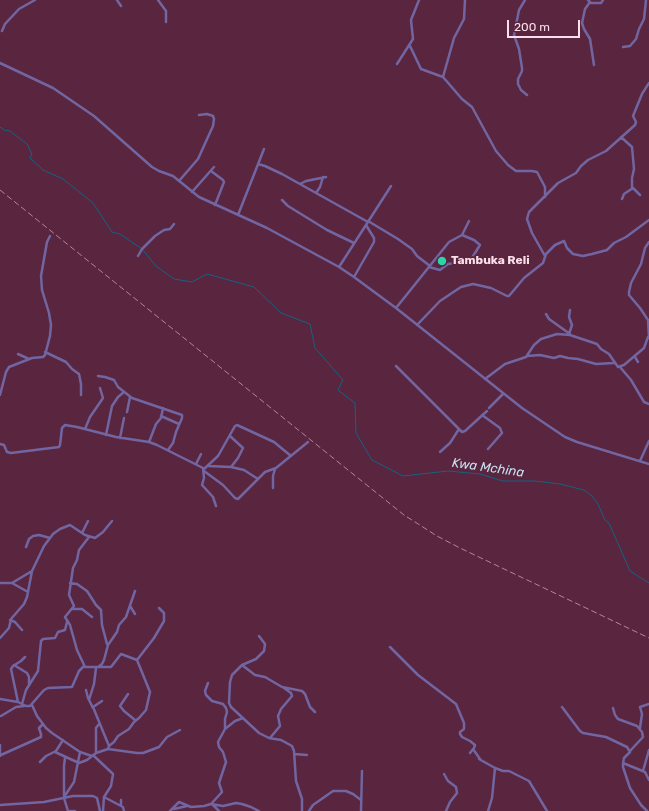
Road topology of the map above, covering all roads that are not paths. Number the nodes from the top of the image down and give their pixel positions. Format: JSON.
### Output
{"nodes":[{"id":1,"x":35,"y":0,"type":"edge"},
{"id":2,"x":117,"y":0,"type":"edge"},
{"id":3,"x":158,"y":0,"type":"edge"},
{"id":4,"x":419,"y":0,"type":"edge"},
{"id":5,"x":465,"y":0,"type":"edge"},
{"id":6,"x":525,"y":0,"type":"edge"},
{"id":7,"x":603,"y":0,"type":"edge"},
{"id":8,"x":646,"y":0,"type":"edge"},
{"id":9,"x":589,"y":1,"type":"edge"},
{"id":10,"x":121,"y":6,"type":"dead end"},
{"id":11,"x":166,"y":22,"type":"dead end"},
{"id":12,"x":2,"y":31,"type":"dead end"},
{"id":13,"x":410,"y":46,"type":"junction"},
{"id":14,"x":623,"y":47,"type":"dead end"},
{"id":15,"x":0,"y":62,"type":"edge"},
{"id":16,"x":397,"y":64,"type":"dead end"},
{"id":17,"x":594,"y":65,"type":"dead end"},
{"id":18,"x":443,"y":77,"type":"junction"},
{"id":19,"x":649,"y":83,"type":"edge"},
{"id":20,"x":527,"y":96,"type":"dead end"},
{"id":21,"x":199,"y":115,"type":"dead end"},
{"id":22,"x":621,"y":137,"type":"junction"},
{"id":23,"x":264,"y":148,"type":"dead end"},
{"id":24,"x":258,"y":164,"type":"junction"},
{"id":25,"x":214,"y":167,"type":"dead end"},
{"id":26,"x":211,"y":171,"type":"junction"},
{"id":27,"x":179,"y":181,"type":"junction"},
{"id":28,"x":300,"y":184,"type":"junction"},
{"id":29,"x":391,"y":186,"type":"dead end"},
{"id":30,"x":633,"y":188,"type":"junction"},
{"id":31,"x":192,"y":192,"type":"junction"},
{"id":32,"x":316,"y":193,"type":"junction"},
{"id":33,"x":640,"y":195,"type":"dead end"},
{"id":34,"x":545,"y":197,"type":"junction"},
{"id":35,"x":622,"y":199,"type":"dead end"},
{"id":36,"x":282,"y":200,"type":"dead end"},
{"id":37,"x":215,"y":205,"type":"junction"},
{"id":38,"x":238,"y":215,"type":"junction"},
{"id":39,"x":649,"y":220,"type":"edge"},
{"id":40,"x":469,"y":221,"type":"dead end"},
{"id":41,"x":367,"y":223,"type":"junction"},
{"id":42,"x":174,"y":224,"type":"dead end"},
{"id":43,"x":50,"y":236,"type":"dead end"},
{"id":44,"x":462,"y":236,"type":"junction"},
{"id":45,"x":649,"y":242,"type":"edge"},
{"id":46,"x":354,"y":243,"type":"junction"},
{"id":47,"x":138,"y":256,"type":"dead end"},
{"id":48,"x":546,"y":256,"type":"junction"},
{"id":49,"x":430,"y":266,"type":"junction"},
{"id":50,"x":339,"y":267,"type":"junction"},
{"id":51,"x":354,"y":277,"type":"junction"},
{"id":52,"x":396,"y":308,"type":"junction"},
{"id":53,"x":570,"y":310,"type":"dead end"},
{"id":54,"x":546,"y":314,"type":"dead end"},
{"id":55,"x":417,"y":324,"type":"junction"},
{"id":56,"x":570,"y":334,"type":"junction"},
{"id":57,"x":649,"y":338,"type":"edge"},
{"id":58,"x":45,"y":352,"type":"junction"},
{"id":59,"x":18,"y":354,"type":"dead end"},
{"id":60,"x":527,"y":356,"type":"junction"},
{"id":61,"x":634,"y":357,"type":"junction"},
{"id":62,"x":30,"y":359,"type":"junction"},
{"id":63,"x":638,"y":362,"type":"dead end"},
{"id":64,"x":615,"y":363,"type":"junction"},
{"id":65,"x":396,"y":366,"type":"dead end"},
{"id":66,"x":619,"y":367,"type":"junction"},
{"id":67,"x":98,"y":376,"type":"dead end"},
{"id":68,"x":485,"y":379,"type":"junction"},
{"id":69,"x":100,"y":388,"type":"dead end"},
{"id":70,"x":124,"y":392,"type":"junction"},
{"id":71,"x":503,"y":394,"type":"junction"},
{"id":72,"x":0,"y":395,"type":"edge"},
{"id":73,"x":81,"y":395,"type":"dead end"},
{"id":74,"x":130,"y":396,"type":"junction"},
{"id":75,"x":649,"y":404,"type":"edge"},
{"id":76,"x":163,"y":408,"type":"junction"},
{"id":77,"x":127,"y":412,"type":"dead end"},
{"id":78,"x":482,"y":415,"type":"junction"},
{"id":79,"x":161,"y":416,"type":"junction"},
{"id":80,"x":124,"y":418,"type":"dead end"},
{"id":81,"x":178,"y":424,"type":"junction"},
{"id":82,"x":85,"y":429,"type":"junction"},
{"id":83,"x":459,"y":429,"type":"junction"},
{"id":84,"x":106,"y":435,"type":"junction"},
{"id":85,"x":230,"y":436,"type":"junction"},
{"id":86,"x":120,"y":438,"type":"junction"},
{"id":87,"x":649,"y":441,"type":"edge"},
{"id":88,"x":149,"y":442,"type":"junction"},
{"id":89,"x":308,"y":442,"type":"dead end"},
{"id":90,"x":0,"y":444,"type":"edge"},
{"id":91,"x":488,"y":449,"type":"dead end"},
{"id":92,"x":168,"y":450,"type":"junction"},
{"id":93,"x":440,"y":452,"type":"dead end"},
{"id":94,"x":201,"y":454,"type":"dead end"},
{"id":95,"x":291,"y":456,"type":"junction"},
{"id":96,"x":640,"y":461,"type":"junction"},
{"id":97,"x":196,"y":464,"type":"junction"},
{"id":98,"x":649,"y":464,"type":"edge"},
{"id":99,"x":208,"y":466,"type":"junction"},
{"id":100,"x":231,"y":467,"type":"junction"},
{"id":101,"x":275,"y":469,"type":"junction"},
{"id":102,"x":204,"y":470,"type":"junction"},
{"id":103,"x":258,"y":479,"type":"junction"},
{"id":104,"x":273,"y":488,"type":"dead end"},
{"id":105,"x":216,"y":506,"type":"dead end"},
{"id":106,"x":112,"y":521,"type":"dead end"},
{"id":107,"x":88,"y":522,"type":"dead end"},
{"id":108,"x":82,"y":533,"type":"junction"},
{"id":109,"x":50,"y":538,"type":"junction"},
{"id":110,"x":88,"y":538,"type":"junction"},
{"id":111,"x":26,"y":547,"type":"dead end"},
{"id":112,"x":32,"y":571,"type":"junction"},
{"id":113,"x":0,"y":583,"type":"edge"},
{"id":114,"x":12,"y":583,"type":"junction"},
{"id":115,"x":70,"y":583,"type":"junction"},
{"id":116,"x":136,"y":591,"type":"dead end"},
{"id":117,"x":28,"y":592,"type":"junction"},
{"id":118,"x":130,"y":606,"type":"junction"},
{"id":119,"x":158,"y":608,"type":"dead end"},
{"id":120,"x":72,"y":609,"type":"junction"},
{"id":121,"x":135,"y":614,"type":"dead end"},
{"id":122,"x":92,"y":617,"type":"dead end"},
{"id":123,"x":10,"y":620,"type":"junction"},
{"id":124,"x":67,"y":622,"type":"junction"},
{"id":125,"x":22,"y":630,"type":"dead end"},
{"id":126,"x":259,"y":636,"type":"dead end"},
{"id":127,"x":0,"y":638,"type":"edge"},
{"id":128,"x":108,"y":645,"type":"junction"},
{"id":129,"x":390,"y":647,"type":"dead end"},
{"id":130,"x":25,"y":657,"type":"dead end"},
{"id":131,"x":137,"y":660,"type":"junction"},
{"id":132,"x":14,"y":665,"type":"junction"},
{"id":133,"x":242,"y":665,"type":"junction"},
{"id":134,"x":84,"y":666,"type":"junction"},
{"id":135,"x":97,"y":668,"type":"junction"},
{"id":136,"x":208,"y":683,"type":"dead end"},
{"id":137,"x":29,"y":685,"type":"junction"},
{"id":138,"x":282,"y":687,"type":"junction"},
{"id":139,"x":86,"y":690,"type":"dead end"},
{"id":140,"x":128,"y":694,"type":"dead end"},
{"id":141,"x":0,"y":699,"type":"edge"},
{"id":142,"x":89,"y":700,"type":"junction"},
{"id":143,"x":102,"y":701,"type":"dead end"},
{"id":144,"x":18,"y":702,"type":"junction"},
{"id":145,"x":649,"y":704,"type":"edge"},
{"id":146,"x":24,"y":705,"type":"junction"},
{"id":147,"x":32,"y":705,"type":"junction"},
{"id":148,"x":562,"y":707,"type":"dead end"},
{"id":149,"x":613,"y":708,"type":"dead end"},
{"id":150,"x":93,"y":709,"type":"junction"},
{"id":151,"x":315,"y":712,"type":"dead end"},
{"id":152,"x":1,"y":716,"type":"edge"},
{"id":153,"x":243,"y":718,"type":"junction"},
{"id":154,"x":0,"y":719,"type":"edge"},
{"id":155,"x":135,"y":720,"type":"junction"},
{"id":156,"x":43,"y":724,"type":"junction"},
{"id":157,"x":100,"y":724,"type":"junction"},
{"id":158,"x":640,"y":728,"type":"junction"},
{"id":159,"x":225,"y":729,"type":"junction"},
{"id":160,"x":180,"y":730,"type":"dead end"},
{"id":161,"x":270,"y":738,"type":"junction"},
{"id":162,"x":63,"y":740,"type":"junction"},
{"id":163,"x":0,"y":745,"type":"edge"},
{"id":164,"x":109,"y":746,"type":"junction"},
{"id":165,"x":108,"y":750,"type":"junction"},
{"id":166,"x":473,"y":750,"type":"junction"},
{"id":167,"x":649,"y":750,"type":"edge"},
{"id":168,"x":55,"y":752,"type":"junction"},
{"id":169,"x":80,"y":752,"type":"junction"},
{"id":170,"x":630,"y":752,"type":"junction"},
{"id":171,"x":470,"y":753,"type":"dead end"},
{"id":172,"x":294,"y":754,"type":"junction"},
{"id":173,"x":94,"y":755,"type":"junction"},
{"id":174,"x":307,"y":755,"type":"dead end"},
{"id":175,"x":0,"y":756,"type":"edge"},
{"id":176,"x":65,"y":758,"type":"junction"},
{"id":177,"x":40,"y":762,"type":"dead end"},
{"id":178,"x":79,"y":763,"type":"junction"},
{"id":179,"x":623,"y":763,"type":"junction"},
{"id":180,"x":495,"y":768,"type":"junction"},
{"id":181,"x":362,"y":771,"type":"dead end"},
{"id":182,"x":643,"y":771,"type":"junction"},
{"id":183,"x":444,"y":774,"type":"dead end"},
{"id":184,"x":649,"y":780,"type":"edge"},
{"id":185,"x":104,"y":797,"type":"junction"},
{"id":186,"x":64,"y":798,"type":"junction"},
{"id":187,"x":121,"y":800,"type":"dead end"},
{"id":188,"x":361,"y":800,"type":"junction"},
{"id":189,"x":212,"y":804,"type":"junction"},
{"id":190,"x":0,"y":805,"type":"edge"},
{"id":191,"x":121,"y":806,"type":"junction"},
{"id":192,"x":188,"y":806,"type":"junction"},
{"id":193,"x":172,"y":810,"type":"edge"},
{"id":194,"x":546,"y":810,"type":"edge"},
{"id":195,"x":69,"y":811,"type":"edge"},
{"id":196,"x":75,"y":811,"type":"edge"},
{"id":197,"x":100,"y":811,"type":"edge"},
{"id":198,"x":103,"y":811,"type":"edge"},
{"id":199,"x":124,"y":811,"type":"edge"},
{"id":200,"x":219,"y":811,"type":"edge"},
{"id":201,"x":259,"y":811,"type":"edge"},
{"id":202,"x":302,"y":811,"type":"edge"},
{"id":203,"x":309,"y":811,"type":"edge"},
{"id":204,"x":361,"y":811,"type":"edge"},
{"id":205,"x":446,"y":811,"type":"edge"},
{"id":206,"x":488,"y":811,"type":"edge"},
{"id":207,"x":542,"y":811,"type":"edge"},
{"id":208,"x":647,"y":811,"type":"edge"}],
"edges":[{"from":1,"to":12,"type":"street"},
{"from":2,"to":10,"type":"street"},
{"from":3,"to":11,"type":"street"},
{"from":4,"to":13,"type":"street"},
{"from":5,"to":18,"type":"street"},
{"from":6,"to":20,"type":"street"},
{"from":7,"to":9,"type":"street"},
{"from":8,"to":14,"type":"street"},
{"from":9,"to":17,"type":"street"},
{"from":13,"to":16,"type":"street"},
{"from":13,"to":18,"type":"street"},
{"from":15,"to":27,"type":"street"},
{"from":18,"to":34,"type":"street"},
{"from":19,"to":22,"type":"street"},
{"from":21,"to":27,"type":"street"},
{"from":22,"to":30,"type":"street"},
{"from":22,"to":34,"type":"street"},
{"from":23,"to":24,"type":"street"},
{"from":24,"to":28,"type":"street"},
{"from":24,"to":38,"type":"street"},
{"from":25,"to":26,"type":"street"},
{"from":26,"to":31,"type":"street"},
{"from":26,"to":37,"type":"street"},
{"from":27,"to":31,"type":"street"},
{"from":28,"to":32,"type":"street"},
{"from":28,"to":32,"type":"street"},
{"from":29,"to":41,"type":"street"},
{"from":30,"to":33,"type":"street"},
{"from":30,"to":35,"type":"street"},
{"from":31,"to":37,"type":"street"},
{"from":32,"to":41,"type":"street"},
{"from":34,"to":48,"type":"street"},
{"from":36,"to":46,"type":"street"},
{"from":37,"to":38,"type":"street"},
{"from":38,"to":50,"type":"street"},
{"from":39,"to":48,"type":"street"},
{"from":40,"to":44,"type":"street"},
{"from":41,"to":46,"type":"street"},
{"from":41,"to":49,"type":"street"},
{"from":41,"to":51,"type":"street"},
{"from":42,"to":47,"type":"street"},
{"from":43,"to":58,"type":"street"},
{"from":44,"to":49,"type":"street"},
{"from":44,"to":49,"type":"street"},
{"from":45,"to":57,"type":"street"},
{"from":46,"to":50,"type":"street"},
{"from":48,"to":55,"type":"street"},
{"from":49,"to":52,"type":"street"},
{"from":50,"to":51,"type":"street"},
{"from":51,"to":52,"type":"street"},
{"from":52,"to":55,"type":"street"},
{"from":53,"to":56,"type":"street"},
{"from":54,"to":56,"type":"street"},
{"from":55,"to":68,"type":"street"},
{"from":56,"to":60,"type":"street"},
{"from":56,"to":64,"type":"street"},
{"from":57,"to":61,"type":"street"},
{"from":58,"to":62,"type":"street"},
{"from":58,"to":73,"type":"street"},
{"from":59,"to":62,"type":"street"},
{"from":60,"to":64,"type":"street"},
{"from":60,"to":68,"type":"street"},
{"from":61,"to":63,"type":"street"},
{"from":61,"to":66,"type":"street"},
{"from":62,"to":72,"type":"street"},
{"from":64,"to":66,"type":"street"},
{"from":65,"to":83,"type":"street"},
{"from":66,"to":75,"type":"street"},
{"from":67,"to":70,"type":"street"},
{"from":68,"to":71,"type":"street"},
{"from":69,"to":82,"type":"street"},
{"from":70,"to":74,"type":"street"},
{"from":70,"to":84,"type":"street"},
{"from":71,"to":78,"type":"street"},
{"from":71,"to":96,"type":"street"},
{"from":74,"to":76,"type":"street"},
{"from":74,"to":77,"type":"street"},
{"from":76,"to":79,"type":"street"},
{"from":76,"to":81,"type":"street"},
{"from":78,"to":83,"type":"street"},
{"from":78,"to":91,"type":"street"},
{"from":79,"to":81,"type":"street"},
{"from":79,"to":88,"type":"street"},
{"from":80,"to":86,"type":"street"},
{"from":81,"to":92,"type":"street"},
{"from":82,"to":84,"type":"street"},
{"from":82,"to":90,"type":"street"},
{"from":83,"to":93,"type":"street"},
{"from":84,"to":86,"type":"street"},
{"from":85,"to":95,"type":"street"},
{"from":85,"to":99,"type":"street"},
{"from":85,"to":100,"type":"street"},
{"from":86,"to":88,"type":"street"},
{"from":87,"to":96,"type":"street"},
{"from":88,"to":92,"type":"street"},
{"from":89,"to":95,"type":"street"},
{"from":92,"to":97,"type":"street"},
{"from":94,"to":97,"type":"street"},
{"from":95,"to":101,"type":"street"},
{"from":96,"to":98,"type":"street"},
{"from":97,"to":102,"type":"street"},
{"from":99,"to":100,"type":"street"},
{"from":99,"to":102,"type":"street"},
{"from":100,"to":103,"type":"street"},
{"from":101,"to":103,"type":"street"},
{"from":101,"to":104,"type":"street"},
{"from":102,"to":103,"type":"street"},
{"from":102,"to":105,"type":"street"},
{"from":106,"to":110,"type":"street"},
{"from":107,"to":108,"type":"street"},
{"from":108,"to":109,"type":"street"},
{"from":108,"to":110,"type":"street"},
{"from":109,"to":111,"type":"street"},
{"from":109,"to":112,"type":"street"},
{"from":110,"to":115,"type":"street"},
{"from":112,"to":114,"type":"street"},
{"from":112,"to":117,"type":"street"},
{"from":113,"to":114,"type":"street"},
{"from":114,"to":117,"type":"street"},
{"from":115,"to":120,"type":"street"},
{"from":115,"to":128,"type":"street"},
{"from":116,"to":118,"type":"street"},
{"from":117,"to":123,"type":"street"},
{"from":118,"to":121,"type":"street"},
{"from":118,"to":128,"type":"street"},
{"from":119,"to":131,"type":"street"},
{"from":120,"to":122,"type":"street"},
{"from":120,"to":124,"type":"street"},
{"from":123,"to":125,"type":"street"},
{"from":123,"to":127,"type":"street"},
{"from":124,"to":134,"type":"street"},
{"from":124,"to":137,"type":"street"},
{"from":126,"to":133,"type":"street"},
{"from":128,"to":135,"type":"street"},
{"from":129,"to":166,"type":"street"},
{"from":130,"to":132,"type":"street"},
{"from":131,"to":135,"type":"street"},
{"from":131,"to":155,"type":"street"},
{"from":132,"to":137,"type":"street"},
{"from":132,"to":144,"type":"street"},
{"from":133,"to":138,"type":"street"},
{"from":133,"to":153,"type":"street"},
{"from":134,"to":135,"type":"street"},
{"from":134,"to":147,"type":"street"},
{"from":135,"to":142,"type":"street"},
{"from":136,"to":159,"type":"street"},
{"from":137,"to":146,"type":"street"},
{"from":138,"to":151,"type":"street"},
{"from":138,"to":161,"type":"street"},
{"from":139,"to":142,"type":"street"},
{"from":140,"to":155,"type":"street"},
{"from":141,"to":144,"type":"street"},
{"from":142,"to":150,"type":"street"},
{"from":143,"to":150,"type":"street"},
{"from":144,"to":146,"type":"street"},
{"from":145,"to":158,"type":"street"},
{"from":146,"to":147,"type":"street"},
{"from":146,"to":152,"type":"street"},
{"from":147,"to":156,"type":"street"},
{"from":148,"to":170,"type":"street"},
{"from":149,"to":158,"type":"street"},
{"from":150,"to":157,"type":"street"},
{"from":152,"to":154,"type":"street"},
{"from":153,"to":159,"type":"street"},
{"from":153,"to":161,"type":"street"},
{"from":155,"to":164,"type":"street"},
{"from":156,"to":162,"type":"street"},
{"from":156,"to":175,"type":"street"},
{"from":157,"to":164,"type":"street"},
{"from":157,"to":173,"type":"street"},
{"from":158,"to":170,"type":"street"},
{"from":159,"to":189,"type":"street"},
{"from":160,"to":165,"type":"street"},
{"from":161,"to":172,"type":"street"},
{"from":162,"to":168,"type":"street"},
{"from":162,"to":169,"type":"street"},
{"from":163,"to":175,"type":"street"},
{"from":164,"to":165,"type":"street"},
{"from":165,"to":173,"type":"street"},
{"from":166,"to":171,"type":"street"},
{"from":166,"to":180,"type":"street"},
{"from":167,"to":182,"type":"street"},
{"from":168,"to":176,"type":"street"},
{"from":168,"to":177,"type":"street"},
{"from":169,"to":173,"type":"street"},
{"from":169,"to":178,"type":"street"},
{"from":170,"to":179,"type":"street"},
{"from":172,"to":174,"type":"street"},
{"from":172,"to":202,"type":"street"},
{"from":173,"to":178,"type":"street"},
{"from":173,"to":185,"type":"street"},
{"from":176,"to":178,"type":"street"},
{"from":176,"to":186,"type":"street"},
{"from":178,"to":186,"type":"street"},
{"from":179,"to":182,"type":"street"},
{"from":179,"to":208,"type":"street"},
{"from":180,"to":194,"type":"street"},
{"from":180,"to":206,"type":"street"},
{"from":181,"to":188,"type":"street"},
{"from":182,"to":184,"type":"street"},
{"from":183,"to":205,"type":"street"},
{"from":185,"to":191,"type":"street"},
{"from":185,"to":198,"type":"street"},
{"from":186,"to":190,"type":"street"},
{"from":186,"to":195,"type":"street"},
{"from":186,"to":197,"type":"street"},
{"from":187,"to":191,"type":"street"},
{"from":188,"to":203,"type":"street"},
{"from":188,"to":204,"type":"street"},
{"from":189,"to":192,"type":"street"},
{"from":189,"to":200,"type":"street"},
{"from":189,"to":201,"type":"street"},
{"from":191,"to":199,"type":"street"},
{"from":192,"to":193,"type":"street"},
{"from":192,"to":193,"type":"street"},
{"from":194,"to":207,"type":"street"},
{"from":195,"to":196,"type":"street"}]}
